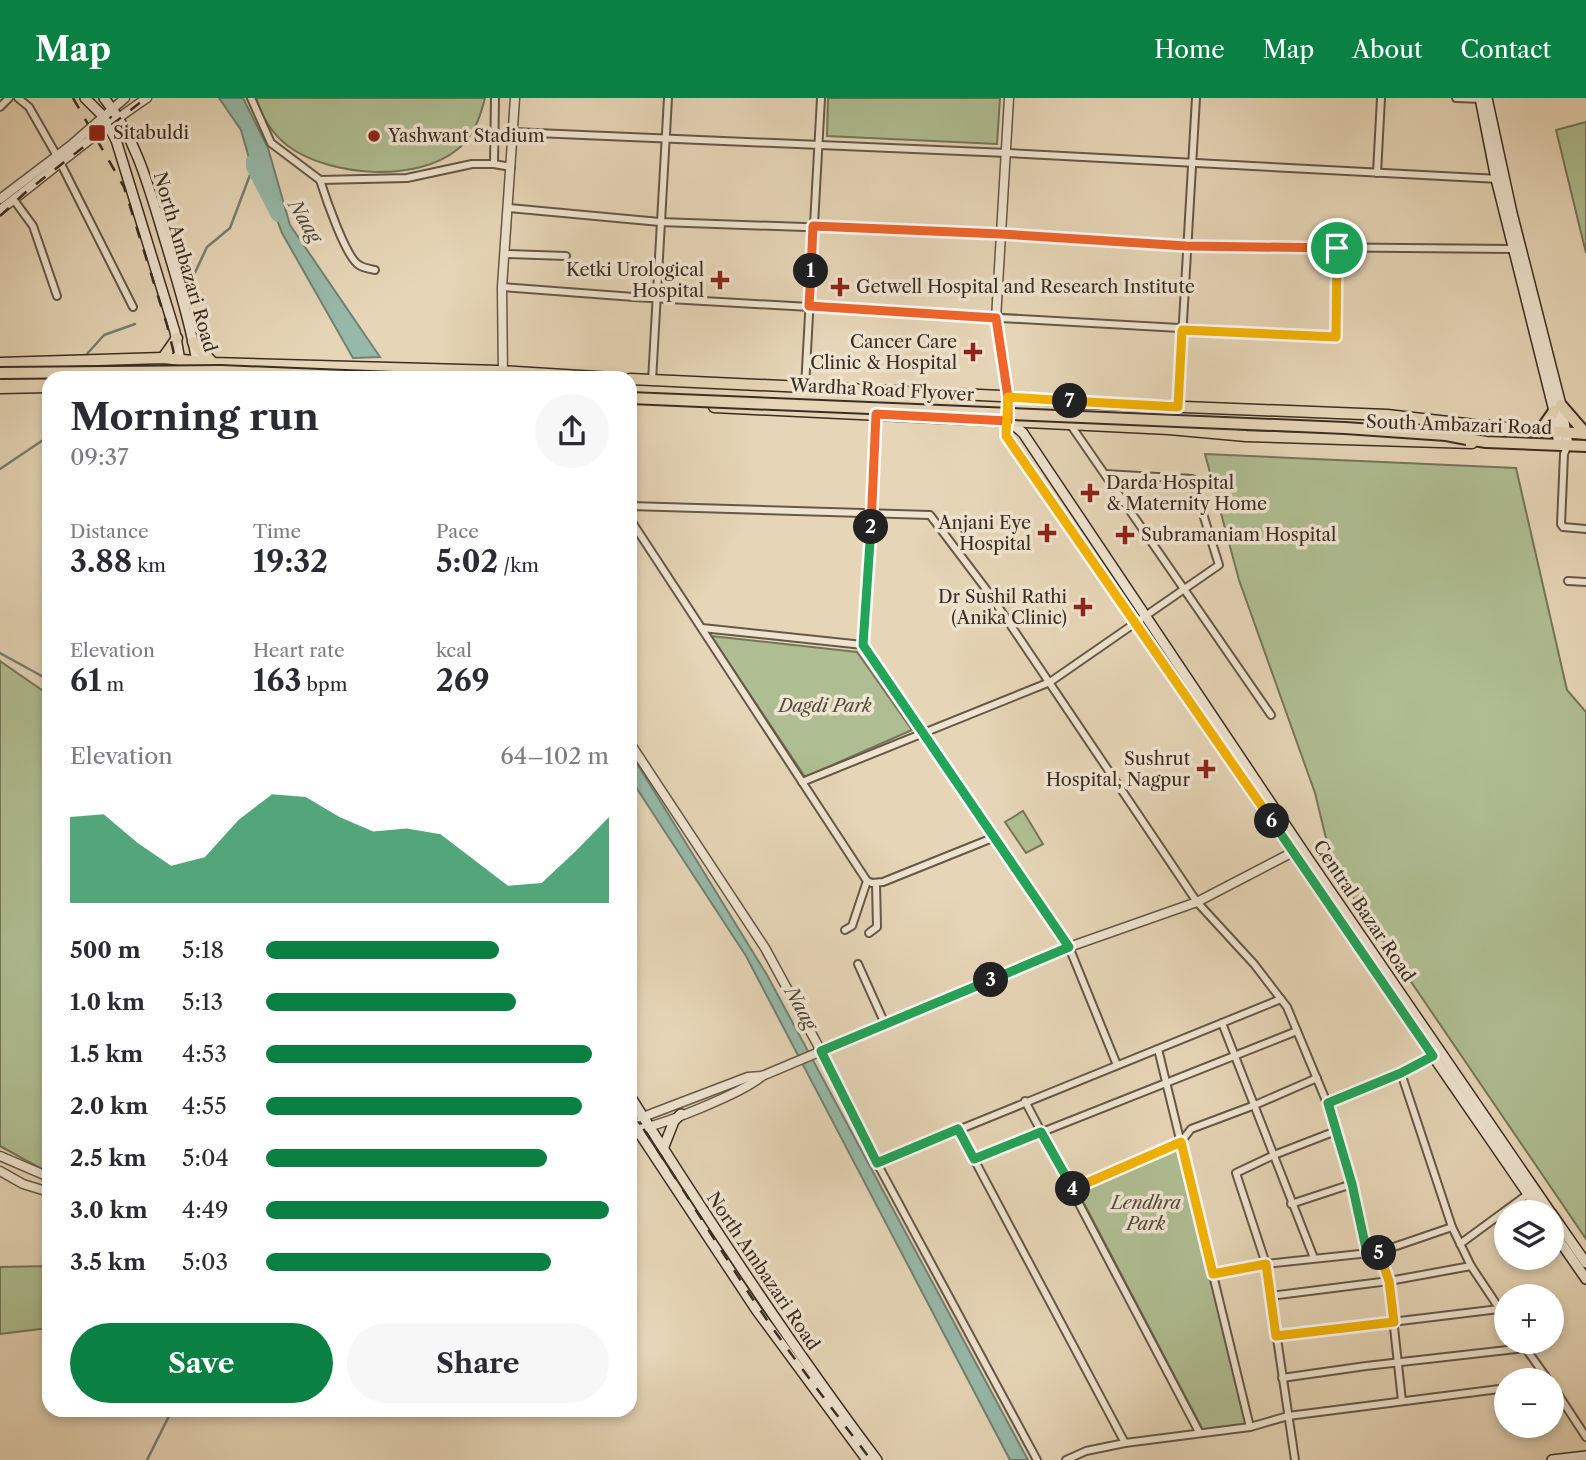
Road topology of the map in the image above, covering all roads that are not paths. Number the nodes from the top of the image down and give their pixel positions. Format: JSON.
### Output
{"nodes":[{"id":1,"x":9,"y":98,"type":"edge"},
{"id":2,"x":18,"y":98,"type":"edge"},
{"id":3,"x":86,"y":98,"type":"edge"},
{"id":4,"x":104,"y":98,"type":"edge"},
{"id":5,"x":125,"y":98,"type":"edge"},
{"id":6,"x":147,"y":98,"type":"edge"},
{"id":7,"x":250,"y":98,"type":"edge"},
{"id":8,"x":495,"y":98,"type":"edge"},
{"id":9,"x":515,"y":98,"type":"edge"},
{"id":10,"x":668,"y":98,"type":"edge"},
{"id":11,"x":821,"y":98,"type":"edge"},
{"id":12,"x":1009,"y":98,"type":"edge"},
{"id":13,"x":1196,"y":98,"type":"edge"},
{"id":14,"x":1381,"y":98,"type":"edge"},
{"id":15,"x":1456,"y":98,"type":"edge"},
{"id":16,"x":1484,"y":98,"type":"edge"},
{"id":17,"x":0,"y":107,"type":"edge"},
{"id":18,"x":112,"y":108,"type":"junction"},
{"id":19,"x":103,"y":116,"type":"junction"},
{"id":20,"x":118,"y":118,"type":"junction"},
{"id":21,"x":109,"y":125,"type":"junction"},
{"id":22,"x":513,"y":132,"type":"junction"},
{"id":23,"x":666,"y":138,"type":"junction"},
{"id":24,"x":818,"y":146,"type":"junction"},
{"id":25,"x":1007,"y":153,"type":"junction"},
{"id":26,"x":59,"y":160,"type":"junction"},
{"id":27,"x":1192,"y":163,"type":"junction"},
{"id":28,"x":494,"y":164,"type":"junction"},
{"id":29,"x":511,"y":167,"type":"junction"},
{"id":30,"x":1377,"y":173,"type":"junction"},
{"id":31,"x":1500,"y":178,"type":"junction"},
{"id":32,"x":320,"y":180,"type":"junction"},
{"id":33,"x":0,"y":199,"type":"edge"},
{"id":34,"x":14,"y":200,"type":"junction"},
{"id":35,"x":509,"y":208,"type":"junction"},
{"id":36,"x":0,"y":210,"type":"edge"},
{"id":37,"x":660,"y":222,"type":"junction"},
{"id":38,"x":813,"y":226,"type":"junction"},
{"id":39,"x":1001,"y":234,"type":"junction"},
{"id":40,"x":1186,"y":246,"type":"junction"},
{"id":41,"x":1337,"y":248,"type":"junction"},
{"id":42,"x":1513,"y":248,"type":"junction"},
{"id":43,"x":505,"y":254,"type":"junction"},
{"id":44,"x":566,"y":256,"type":"dead end"},
{"id":45,"x":375,"y":270,"type":"dead end"},
{"id":46,"x":502,"y":287,"type":"junction"},
{"id":47,"x":57,"y":296,"type":"dead end"},
{"id":48,"x":656,"y":298,"type":"junction"},
{"id":49,"x":809,"y":306,"type":"junction"},
{"id":50,"x":133,"y":307,"type":"dead end"},
{"id":51,"x":996,"y":318,"type":"junction"},
{"id":52,"x":1182,"y":330,"type":"junction"},
{"id":53,"x":177,"y":338,"type":"junction"},
{"id":54,"x":192,"y":342,"type":"junction"},
{"id":55,"x":163,"y":358,"type":"junction"},
{"id":56,"x":180,"y":361,"type":"junction"},
{"id":57,"x":198,"y":362,"type":"junction"},
{"id":58,"x":0,"y":363,"type":"edge"},
{"id":59,"x":213,"y":363,"type":"junction"},
{"id":60,"x":182,"y":371,"type":"edge"},
{"id":61,"x":199,"y":371,"type":"edge"},
{"id":62,"x":424,"y":371,"type":"edge"},
{"id":63,"x":503,"y":371,"type":"edge"},
{"id":64,"x":0,"y":373,"type":"edge"},
{"id":65,"x":42,"y":373,"type":"edge"},
{"id":66,"x":42,"y":380,"type":"edge"},
{"id":67,"x":637,"y":380,"type":"edge"},
{"id":68,"x":0,"y":381,"type":"edge"},
{"id":69,"x":652,"y":381,"type":"junction"},
{"id":70,"x":42,"y":387,"type":"edge"},
{"id":71,"x":805,"y":387,"type":"junction"},
{"id":72,"x":0,"y":388,"type":"edge"},
{"id":73,"x":637,"y":391,"type":"edge"},
{"id":74,"x":637,"y":397,"type":"edge"},
{"id":75,"x":1008,"y":397,"type":"junction"},
{"id":76,"x":637,"y":403,"type":"edge"},
{"id":77,"x":1178,"y":407,"type":"junction"},
{"id":78,"x":1557,"y":408,"type":"junction"},
{"id":79,"x":876,"y":414,"type":"junction"},
{"id":80,"x":1008,"y":421,"type":"junction"},
{"id":81,"x":1070,"y":424,"type":"junction"},
{"id":82,"x":1485,"y":426,"type":"junction"},
{"id":83,"x":1540,"y":431,"type":"junction"},
{"id":84,"x":1563,"y":433,"type":"junction"},
{"id":85,"x":1464,"y":434,"type":"junction"},
{"id":86,"x":1586,"y":434,"type":"edge"},
{"id":87,"x":1486,"y":442,"type":"junction"},
{"id":88,"x":1586,"y":446,"type":"edge"},
{"id":89,"x":1564,"y":448,"type":"junction"},
{"id":90,"x":1105,"y":474,"type":"junction"},
{"id":91,"x":637,"y":506,"type":"edge"},
{"id":92,"x":871,"y":513,"type":"junction"},
{"id":93,"x":1586,"y":529,"type":"edge"},
{"id":94,"x":637,"y":530,"type":"edge"},
{"id":95,"x":1568,"y":582,"type":"dead end"},
{"id":96,"x":1586,"y":582,"type":"edge"},
{"id":97,"x":1185,"y":590,"type":"junction"},
{"id":98,"x":1145,"y":617,"type":"junction"},
{"id":99,"x":1136,"y":624,"type":"junction"},
{"id":100,"x":702,"y":628,"type":"junction"},
{"id":101,"x":863,"y":645,"type":"junction"},
{"id":102,"x":1050,"y":682,"type":"junction"},
{"id":103,"x":1271,"y":715,"type":"dead end"},
{"id":104,"x":924,"y":734,"type":"junction"},
{"id":105,"x":637,"y":754,"type":"edge"},
{"id":106,"x":802,"y":782,"type":"junction"},
{"id":107,"x":995,"y":837,"type":"junction"},
{"id":108,"x":1297,"y":849,"type":"junction"},
{"id":109,"x":867,"y":881,"type":"junction"},
{"id":110,"x":876,"y":884,"type":"junction"},
{"id":111,"x":1197,"y":902,"type":"junction"},
{"id":112,"x":845,"y":930,"type":"dead end"},
{"id":113,"x":869,"y":933,"type":"dead end"},
{"id":114,"x":1069,"y":947,"type":"junction"},
{"id":115,"x":858,"y":964,"type":"dead end"},
{"id":116,"x":1281,"y":999,"type":"junction"},
{"id":117,"x":1222,"y":1023,"type":"junction"},
{"id":118,"x":885,"y":1024,"type":"junction"},
{"id":119,"x":1297,"y":1031,"type":"junction"},
{"id":120,"x":1158,"y":1049,"type":"junction"},
{"id":121,"x":821,"y":1051,"type":"junction"},
{"id":122,"x":1234,"y":1054,"type":"junction"},
{"id":123,"x":1433,"y":1056,"type":"junction"},
{"id":124,"x":1117,"y":1065,"type":"junction"},
{"id":125,"x":1401,"y":1073,"type":"junction"},
{"id":126,"x":762,"y":1076,"type":"junction"},
{"id":127,"x":1317,"y":1078,"type":"junction"},
{"id":128,"x":1167,"y":1082,"type":"junction"},
{"id":129,"x":1026,"y":1101,"type":"junction"},
{"id":130,"x":1328,"y":1103,"type":"junction"},
{"id":131,"x":1255,"y":1105,"type":"junction"},
{"id":132,"x":637,"y":1107,"type":"edge"},
{"id":133,"x":681,"y":1114,"type":"junction"},
{"id":134,"x":637,"y":1117,"type":"edge"},
{"id":135,"x":643,"y":1117,"type":"junction"},
{"id":136,"x":649,"y":1127,"type":"junction"},
{"id":137,"x":637,"y":1129,"type":"edge"},
{"id":138,"x":958,"y":1129,"type":"junction"},
{"id":139,"x":1336,"y":1131,"type":"junction"},
{"id":140,"x":1041,"y":1132,"type":"junction"},
{"id":141,"x":637,"y":1134,"type":"edge"},
{"id":142,"x":1181,"y":1142,"type":"junction"},
{"id":143,"x":663,"y":1149,"type":"junction"},
{"id":144,"x":1274,"y":1155,"type":"junction"},
{"id":145,"x":0,"y":1156,"type":"edge"},
{"id":146,"x":974,"y":1159,"type":"junction"},
{"id":147,"x":877,"y":1163,"type":"junction"},
{"id":148,"x":0,"y":1171,"type":"edge"},
{"id":149,"x":42,"y":1174,"type":"edge"},
{"id":150,"x":1352,"y":1184,"type":"junction"},
{"id":151,"x":42,"y":1190,"type":"edge"},
{"id":152,"x":1071,"y":1190,"type":"junction"},
{"id":153,"x":1528,"y":1194,"type":"junction"},
{"id":154,"x":1532,"y":1200,"type":"edge"},
{"id":155,"x":1543,"y":1200,"type":"edge"},
{"id":156,"x":1292,"y":1204,"type":"junction"},
{"id":157,"x":1452,"y":1227,"type":"junction"},
{"id":158,"x":1564,"y":1231,"type":"edge"},
{"id":159,"x":1460,"y":1244,"type":"junction"},
{"id":160,"x":1564,"y":1247,"type":"edge"},
{"id":161,"x":1379,"y":1252,"type":"junction"},
{"id":162,"x":1367,"y":1253,"type":"junction"},
{"id":163,"x":1314,"y":1258,"type":"junction"},
{"id":164,"x":1586,"y":1263,"type":"edge"},
{"id":165,"x":1266,"y":1264,"type":"junction"},
{"id":166,"x":1471,"y":1266,"type":"junction"},
{"id":167,"x":1213,"y":1274,"type":"junction"},
{"id":168,"x":1586,"y":1279,"type":"edge"},
{"id":169,"x":1389,"y":1281,"type":"junction"},
{"id":170,"x":1270,"y":1296,"type":"junction"},
{"id":171,"x":1494,"y":1301,"type":"edge"},
{"id":172,"x":1494,"y":1310,"type":"edge"},
{"id":173,"x":1394,"y":1322,"type":"junction"},
{"id":174,"x":1276,"y":1336,"type":"junction"},
{"id":175,"x":1494,"y":1349,"type":"edge"},
{"id":176,"x":1398,"y":1362,"type":"junction"},
{"id":177,"x":1282,"y":1378,"type":"junction"},
{"id":178,"x":1494,"y":1390,"type":"edge"},
{"id":179,"x":1402,"y":1401,"type":"junction"},
{"id":180,"x":1564,"y":1403,"type":"edge"},
{"id":181,"x":1288,"y":1416,"type":"junction"},
{"id":182,"x":1250,"y":1427,"type":"junction"},
{"id":183,"x":1199,"y":1432,"type":"junction"},
{"id":184,"x":1586,"y":1437,"type":"edge"},
{"id":185,"x":1125,"y":1443,"type":"junction"},
{"id":186,"x":1586,"y":1456,"type":"edge"},
{"id":187,"x":867,"y":1460,"type":"edge"},
{"id":188,"x":877,"y":1460,"type":"edge"},
{"id":189,"x":1037,"y":1460,"type":"edge"},
{"id":190,"x":1066,"y":1460,"type":"edge"},
{"id":191,"x":1295,"y":1460,"type":"edge"},
{"id":192,"x":1552,"y":1460,"type":"edge"}],
"edges":[{"from":1,"to":17,"type":"street"},
{"from":2,"to":26,"type":"street"},
{"from":3,"to":19,"type":"main road","name":"North Ambazari Road"},
{"from":4,"to":18,"type":"main road","name":"North Ambazari Road"},
{"from":5,"to":18,"type":"street"},
{"from":6,"to":20,"type":"street"},
{"from":7,"to":32,"type":"street"},
{"from":8,"to":28,"type":"street"},
{"from":9,"to":22,"type":"street"},
{"from":10,"to":23,"type":"street"},
{"from":11,"to":24,"type":"street"},
{"from":12,"to":25,"type":"street"},
{"from":13,"to":27,"type":"street"},
{"from":14,"to":30,"type":"street"},
{"from":15,"to":16,"type":"street"},
{"from":16,"to":31,"type":"main road"},
{"from":18,"to":19,"type":"street"},
{"from":18,"to":20,"type":"main road","name":"North Ambazari Road"},
{"from":19,"to":21,"type":"main road","name":"North Ambazari Road"},
{"from":19,"to":26,"type":"street"},
{"from":20,"to":21,"type":"street"},
{"from":20,"to":54,"type":"main road","name":"North Ambazari Road"},
{"from":21,"to":26,"type":"street"},
{"from":21,"to":53,"type":"main road","name":"North Ambazari Road"},
{"from":22,"to":23,"type":"street"},
{"from":22,"to":29,"type":"street"},
{"from":23,"to":24,"type":"street"},
{"from":23,"to":37,"type":"street"},
{"from":24,"to":25,"type":"street"},
{"from":24,"to":38,"type":"street"},
{"from":25,"to":27,"type":"street"},
{"from":25,"to":39,"type":"street"},
{"from":26,"to":33,"type":"street"},
{"from":26,"to":34,"type":"street"},
{"from":26,"to":50,"type":"street"},
{"from":27,"to":30,"type":"street"},
{"from":27,"to":40,"type":"street"},
{"from":28,"to":29,"type":"street"},
{"from":28,"to":32,"type":"street"},
{"from":29,"to":35,"type":"street"},
{"from":30,"to":31,"type":"street"},
{"from":31,"to":42,"type":"main road"},
{"from":31,"to":78,"type":"main road"},
{"from":32,"to":45,"type":"street"},
{"from":34,"to":36,"type":"street"},
{"from":34,"to":47,"type":"street"},
{"from":35,"to":37,"type":"street"},
{"from":35,"to":43,"type":"street"},
{"from":37,"to":38,"type":"street"},
{"from":37,"to":48,"type":"street"},
{"from":38,"to":39,"type":"street"},
{"from":38,"to":49,"type":"street"},
{"from":39,"to":40,"type":"street"},
{"from":39,"to":51,"type":"street"},
{"from":40,"to":41,"type":"street"},
{"from":40,"to":52,"type":"street"},
{"from":41,"to":42,"type":"street"},
{"from":41,"to":52,"type":"street"},
{"from":42,"to":78,"type":"main road"},
{"from":43,"to":44,"type":"street"},
{"from":43,"to":46,"type":"street"},
{"from":46,"to":48,"type":"street"},
{"from":46,"to":63,"type":"street"},
{"from":48,"to":49,"type":"street"},
{"from":48,"to":69,"type":"street"},
{"from":49,"to":51,"type":"street"},
{"from":49,"to":71,"type":"street"},
{"from":51,"to":52,"type":"street"},
{"from":51,"to":75,"type":"street"},
{"from":52,"to":77,"type":"street"},
{"from":53,"to":55,"type":"main road"},
{"from":53,"to":56,"type":"main road","name":"North Ambazari Road"},
{"from":54,"to":57,"type":"main road","name":"North Ambazari Road"},
{"from":54,"to":59,"type":"main road"},
{"from":55,"to":56,"type":"main road"},
{"from":55,"to":58,"type":"main road"},
{"from":56,"to":57,"type":"main road"},
{"from":56,"to":60,"type":"main road","name":"North Ambazari Road"},
{"from":57,"to":59,"type":"main road"},
{"from":57,"to":61,"type":"main road","name":"North Ambazari Road"},
{"from":59,"to":62,"type":"main road"},
{"from":64,"to":65,"type":"highway","bridge":true},
{"from":66,"to":68,"type":"highway"},
{"from":67,"to":69,"type":"main road"},
{"from":69,"to":71,"type":"main road"},
{"from":70,"to":72,"type":"main road"},
{"from":71,"to":75,"type":"main road"},
{"from":73,"to":85,"type":"highway","name":"Wardha Road Flyover","bridge":true},
{"from":74,"to":85,"type":"highway","name":"Wardha Road Flyover","bridge":true},
{"from":75,"to":77,"type":"main road"},
{"from":75,"to":80,"type":"main road","name":"Central Bazar Road"},
{"from":76,"to":79,"type":"main road","name":"South Ambazari Road"},
{"from":77,"to":82,"type":"main road"},
{"from":78,"to":83,"type":"highway"},
{"from":78,"to":84,"type":"main road"},
{"from":78,"to":86,"type":"highway"},
{"from":79,"to":80,"type":"main road","name":"South Ambazari Road"},
{"from":79,"to":92,"type":"street"},
{"from":80,"to":81,"type":"main road","name":"South Ambazari Road"},
{"from":80,"to":98,"type":"main road","name":"Central Bazar Road"},
{"from":80,"to":99,"type":"main road","name":"Central Bazar Road"},
{"from":81,"to":87,"type":"main road","name":"South Ambazari Road"},
{"from":81,"to":90,"type":"street"},
{"from":82,"to":83,"type":"highway"},
{"from":82,"to":85,"type":"highway"},
{"from":83,"to":84,"type":"highway"},
{"from":84,"to":86,"type":"highway"},
{"from":84,"to":89,"type":"main road"},
{"from":85,"to":87,"type":"highway"},
{"from":87,"to":89,"type":"highway","name":"South Ambazari Road"},
{"from":88,"to":89,"type":"highway","name":"South Ambazari Road"},
{"from":89,"to":93,"type":"street"},
{"from":90,"to":97,"type":"street"},
{"from":90,"to":97,"type":"street"},
{"from":91,"to":92,"type":"street"},
{"from":92,"to":101,"type":"street"},
{"from":92,"to":102,"type":"street"},
{"from":94,"to":100,"type":"street"},
{"from":95,"to":96,"type":"street"},
{"from":97,"to":98,"type":"street"},
{"from":97,"to":103,"type":"street"},
{"from":98,"to":99,"type":"street"},
{"from":98,"to":108,"type":"main road","name":"Central Bazar Road"},
{"from":99,"to":102,"type":"street"},
{"from":99,"to":108,"type":"main road","name":"Central Bazar Road"},
{"from":100,"to":101,"type":"street"},
{"from":100,"to":106,"type":"street"},
{"from":101,"to":104,"type":"street"},
{"from":102,"to":104,"type":"street"},
{"from":102,"to":111,"type":"street"},
{"from":104,"to":106,"type":"street"},
{"from":104,"to":107,"type":"street"},
{"from":105,"to":121,"type":"street"},
{"from":106,"to":109,"type":"street"},
{"from":107,"to":110,"type":"street"},
{"from":107,"to":114,"type":"street"},
{"from":108,"to":111,"type":"street"},
{"from":108,"to":123,"type":"main road","name":"Central Bazar Road"},
{"from":108,"to":155,"type":"main road","name":"Central Bazar Road"},
{"from":109,"to":110,"type":"street"},
{"from":109,"to":112,"type":"street"},
{"from":110,"to":113,"type":"street"},
{"from":111,"to":114,"type":"street"},
{"from":111,"to":116,"type":"street"},
{"from":114,"to":118,"type":"street"},
{"from":114,"to":124,"type":"street"},
{"from":115,"to":118,"type":"street"},
{"from":116,"to":117,"type":"street"},
{"from":116,"to":119,"type":"street"},
{"from":117,"to":120,"type":"street"},
{"from":117,"to":122,"type":"street"},
{"from":118,"to":121,"type":"street"},
{"from":119,"to":122,"type":"street"},
{"from":119,"to":127,"type":"street"},
{"from":120,"to":124,"type":"street"},
{"from":120,"to":128,"type":"street"},
{"from":121,"to":126,"type":"street"},
{"from":121,"to":147,"type":"street"},
{"from":122,"to":128,"type":"street"},
{"from":122,"to":131,"type":"street"},
{"from":123,"to":125,"type":"street"},
{"from":123,"to":153,"type":"main road","name":"Central Bazar Road"},
{"from":124,"to":129,"type":"street"},
{"from":125,"to":130,"type":"street"},
{"from":125,"to":157,"type":"street"},
{"from":126,"to":133,"type":"street"},
{"from":126,"to":135,"type":"street"},
{"from":127,"to":130,"type":"street"},
{"from":127,"to":131,"type":"street"},
{"from":128,"to":140,"type":"street"},
{"from":128,"to":142,"type":"street"},
{"from":129,"to":138,"type":"street"},
{"from":129,"to":140,"type":"street"},
{"from":130,"to":139,"type":"street"},
{"from":131,"to":142,"type":"street"},
{"from":131,"to":144,"type":"street"},
{"from":132,"to":135,"type":"main road","name":"North Ambazari Road"},
{"from":133,"to":136,"type":"street"},
{"from":133,"to":143,"type":"main road"},
{"from":134,"to":135,"type":"street"},
{"from":135,"to":136,"type":"main road","name":"North Ambazari Road"},
{"from":136,"to":137,"type":"street"},
{"from":136,"to":143,"type":"main road","name":"North Ambazari Road"},
{"from":138,"to":146,"type":"street"},
{"from":138,"to":147,"type":"street"},
{"from":139,"to":144,"type":"street"},
{"from":139,"to":150,"type":"street"},
{"from":140,"to":146,"type":"street"},
{"from":140,"to":152,"type":"street"},
{"from":141,"to":187,"type":"main road","name":"North Ambazari Road"},
{"from":142,"to":152,"type":"street"},
{"from":142,"to":167,"type":"street"},
{"from":143,"to":188,"type":"main road","name":"North Ambazari Road"},
{"from":144,"to":156,"type":"street"},
{"from":144,"to":165,"type":"street"},
{"from":145,"to":149,"type":"street"},
{"from":146,"to":185,"type":"street"},
{"from":147,"to":189,"type":"street"},
{"from":148,"to":151,"type":"street"},
{"from":150,"to":156,"type":"street"},
{"from":150,"to":162,"type":"street"},
{"from":152,"to":183,"type":"street"},
{"from":153,"to":154,"type":"main road","name":"Central Bazar Road"},
{"from":153,"to":159,"type":"street"},
{"from":156,"to":163,"type":"street"},
{"from":157,"to":159,"type":"street"},
{"from":157,"to":161,"type":"street"},
{"from":158,"to":164,"type":"main road","name":"Central Bazar Road"},
{"from":159,"to":166,"type":"street"},
{"from":160,"to":168,"type":"main road"},
{"from":161,"to":162,"type":"street"},
{"from":161,"to":169,"type":"street"},
{"from":162,"to":163,"type":"street"},
{"from":163,"to":165,"type":"street"},
{"from":165,"to":167,"type":"street"},
{"from":165,"to":170,"type":"street"},
{"from":166,"to":169,"type":"street"},
{"from":166,"to":171,"type":"street"},
{"from":167,"to":182,"type":"street"},
{"from":169,"to":170,"type":"street"},
{"from":169,"to":173,"type":"street"},
{"from":170,"to":174,"type":"street"},
{"from":172,"to":173,"type":"street"},
{"from":173,"to":174,"type":"street"},
{"from":173,"to":176,"type":"street"},
{"from":174,"to":177,"type":"street"},
{"from":175,"to":176,"type":"street"},
{"from":176,"to":177,"type":"street"},
{"from":176,"to":179,"type":"street"},
{"from":177,"to":181,"type":"street"},
{"from":178,"to":179,"type":"street"},
{"from":179,"to":181,"type":"street"},
{"from":180,"to":184,"type":"street"},
{"from":181,"to":182,"type":"street"},
{"from":181,"to":191,"type":"street"},
{"from":182,"to":183,"type":"street"},
{"from":183,"to":185,"type":"street"},
{"from":185,"to":190,"type":"street"},
{"from":186,"to":192,"type":"main road"}]}
